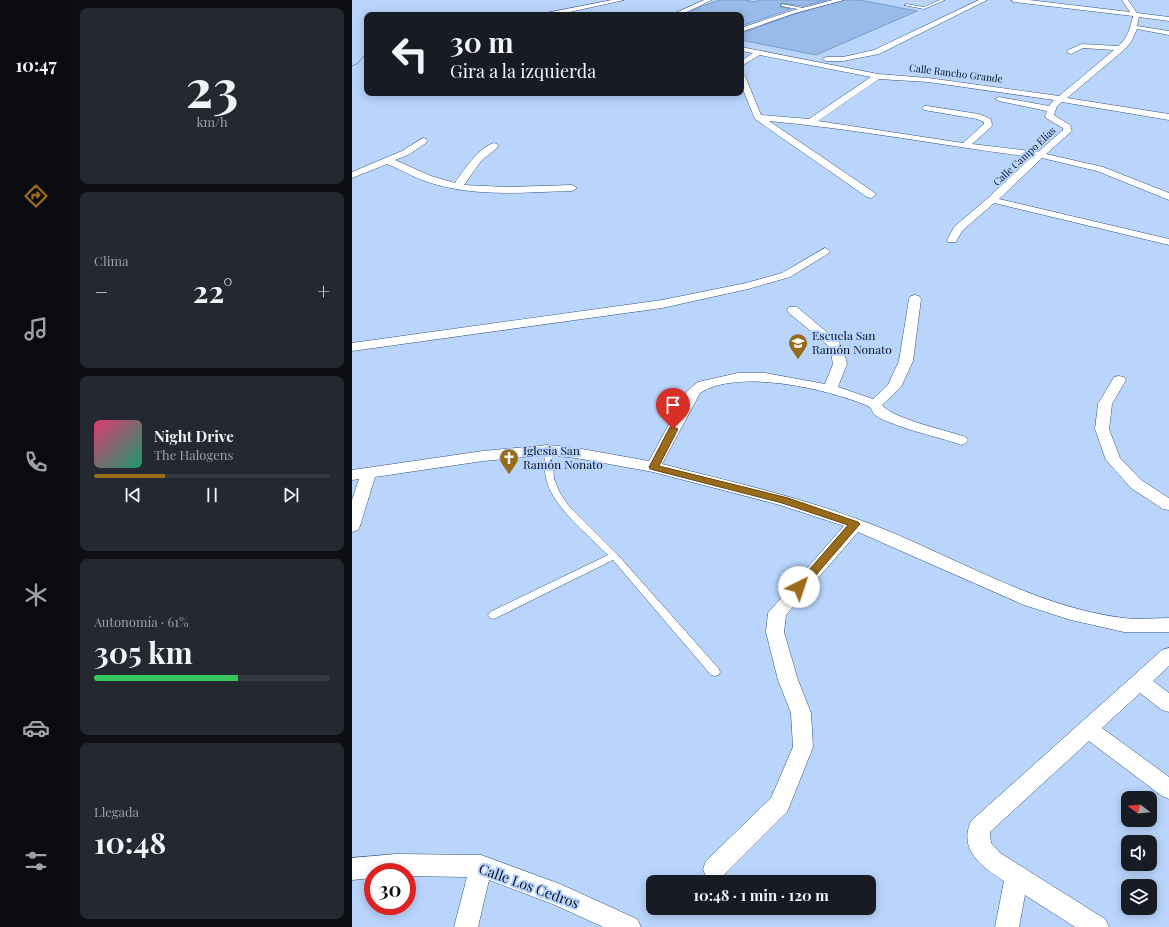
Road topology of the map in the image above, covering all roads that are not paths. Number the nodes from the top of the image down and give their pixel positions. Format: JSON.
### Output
{"nodes":[{"id":1,"x":621,"y":0,"type":"edge"},
{"id":2,"x":709,"y":0,"type":"edge"},
{"id":3,"x":841,"y":0,"type":"edge"},
{"id":4,"x":943,"y":0,"type":"edge"},
{"id":5,"x":984,"y":0,"type":"edge"},
{"id":6,"x":1014,"y":0,"type":"edge"},
{"id":7,"x":1125,"y":0,"type":"edge"},
{"id":8,"x":912,"y":2,"type":"dead end"},
{"id":9,"x":782,"y":5,"type":"dead end"},
{"id":10,"x":803,"y":9,"type":"junction"},
{"id":11,"x":561,"y":12,"type":"edge"},
{"id":12,"x":681,"y":12,"type":"edge"},
{"id":13,"x":1136,"y":16,"type":"junction"},
{"id":14,"x":1169,"y":19,"type":"edge"},
{"id":15,"x":1134,"y":27,"type":"junction"},
{"id":16,"x":744,"y":29,"type":"edge"},
{"id":17,"x":1169,"y":33,"type":"edge"},
{"id":18,"x":744,"y":46,"type":"edge"},
{"id":19,"x":1121,"y":48,"type":"junction"},
{"id":20,"x":744,"y":49,"type":"edge"},
{"id":21,"x":760,"y":52,"type":"junction"},
{"id":22,"x":1071,"y":52,"type":"dead end"},
{"id":23,"x":744,"y":62,"type":"edge"},
{"id":24,"x":878,"y":76,"type":"junction"},
{"id":25,"x":744,"y":83,"type":"edge"},
{"id":26,"x":1059,"y":99,"type":"junction"},
{"id":27,"x":927,"y":108,"type":"dead end"},
{"id":28,"x":1051,"y":109,"type":"junction"},
{"id":29,"x":758,"y":117,"type":"junction"},
{"id":30,"x":1169,"y":117,"type":"edge"},
{"id":31,"x":811,"y":122,"type":"junction"},
{"id":32,"x":423,"y":141,"type":"dead end"},
{"id":33,"x":494,"y":146,"type":"dead end"},
{"id":34,"x":965,"y":146,"type":"junction"},
{"id":35,"x":1039,"y":155,"type":"junction"},
{"id":36,"x":389,"y":161,"type":"junction"},
{"id":37,"x":352,"y":176,"type":"edge"},
{"id":38,"x":458,"y":186,"type":"junction"},
{"id":39,"x":572,"y":188,"type":"dead end"},
{"id":40,"x":870,"y":195,"type":"dead end"},
{"id":41,"x":1169,"y":197,"type":"edge"},
{"id":42,"x":992,"y":200,"type":"junction"},
{"id":43,"x":952,"y":240,"type":"dead end"},
{"id":44,"x":1169,"y":242,"type":"edge"},
{"id":45,"x":825,"y":251,"type":"dead end"},
{"id":46,"x":915,"y":298,"type":"dead end"},
{"id":47,"x":793,"y":310,"type":"dead end"},
{"id":48,"x":352,"y":347,"type":"edge"},
{"id":49,"x":1120,"y":380,"type":"dead end"},
{"id":50,"x":830,"y":389,"type":"junction"},
{"id":51,"x":875,"y":404,"type":"junction"},
{"id":52,"x":961,"y":440,"type":"dead end"},
{"id":53,"x":548,"y":450,"type":"junction"},
{"id":54,"x":653,"y":467,"type":"junction"},
{"id":55,"x":360,"y":474,"type":"edge"},
{"id":56,"x":1169,"y":505,"type":"edge"},
{"id":57,"x":855,"y":524,"type":"junction"},
{"id":58,"x":352,"y":526,"type":"edge"},
{"id":59,"x":614,"y":556,"type":"junction"},
{"id":60,"x":493,"y":615,"type":"dead end"},
{"id":61,"x":1169,"y":625,"type":"edge"},
{"id":62,"x":1169,"y":655,"type":"edge"},
{"id":63,"x":715,"y":672,"type":"dead end"},
{"id":64,"x":1139,"y":682,"type":"junction"},
{"id":65,"x":1169,"y":704,"type":"edge"},
{"id":66,"x":1088,"y":728,"type":"junction"},
{"id":67,"x":1169,"y":789,"type":"edge"},
{"id":68,"x":481,"y":866,"type":"junction"},
{"id":69,"x":352,"y":869,"type":"edge"},
{"id":70,"x":714,"y":869,"type":"dead end"},
{"id":71,"x":1016,"y":878,"type":"junction"},
{"id":72,"x":466,"y":927,"type":"edge"},
{"id":73,"x":629,"y":927,"type":"edge"},
{"id":74,"x":1007,"y":927,"type":"edge"},
{"id":75,"x":1098,"y":927,"type":"edge"}],
"edges":[{"from":1,"to":11,"type":"street"},
{"from":2,"to":12,"type":"street"},
{"from":3,"to":10,"type":"street"},
{"from":4,"to":8,"type":"lane"},
{"from":5,"to":18,"type":"street"},
{"from":6,"to":13,"type":"street"},
{"from":7,"to":13,"type":"street"},
{"from":9,"to":10,"type":"lane"},
{"from":10,"to":16,"type":"street"},
{"from":13,"to":14,"type":"street"},
{"from":13,"to":15,"type":"street","name":"Calle Campo Elías"},
{"from":15,"to":17,"type":"street"},
{"from":15,"to":19,"type":"street","name":"Calle Campo Elías"},
{"from":19,"to":22,"type":"street"},
{"from":19,"to":26,"type":"street","name":"Calle Campo Elías"},
{"from":20,"to":21,"type":"street","name":"Calle Rancho Grande"},
{"from":21,"to":23,"type":"street"},
{"from":21,"to":24,"type":"street","name":"Calle Rancho Grande"},
{"from":24,"to":26,"type":"street","name":"Calle Rancho Grande"},
{"from":24,"to":28,"type":"street"},
{"from":24,"to":31,"type":"street"},
{"from":25,"to":29,"type":"street"},
{"from":26,"to":28,"type":"street","name":"Calle Campo Elías"},
{"from":26,"to":30,"type":"street","name":"Calle Rancho Grande"},
{"from":27,"to":34,"type":"street"},
{"from":28,"to":35,"type":"street","name":"Calle Campo Elías"},
{"from":29,"to":31,"type":"street"},
{"from":29,"to":40,"type":"street"},
{"from":31,"to":34,"type":"street"},
{"from":32,"to":36,"type":"street"},
{"from":33,"to":38,"type":"street"},
{"from":34,"to":35,"type":"street"},
{"from":35,"to":41,"type":"street"},
{"from":35,"to":42,"type":"street","name":"Calle Campo Elías"},
{"from":36,"to":37,"type":"street"},
{"from":36,"to":38,"type":"street"},
{"from":38,"to":39,"type":"street"},
{"from":42,"to":43,"type":"street","name":"Calle Campo Elías"},
{"from":42,"to":44,"type":"street"},
{"from":45,"to":48,"type":"street"},
{"from":46,"to":51,"type":"street"},
{"from":47,"to":50,"type":"street"},
{"from":49,"to":56,"type":"street"},
{"from":50,"to":51,"type":"street"},
{"from":50,"to":54,"type":"street"},
{"from":51,"to":52,"type":"street"},
{"from":53,"to":54,"type":"street"},
{"from":53,"to":55,"type":"street"},
{"from":53,"to":59,"type":"lane"},
{"from":54,"to":57,"type":"street"},
{"from":55,"to":58,"type":"street"},
{"from":57,"to":61,"type":"street"},
{"from":57,"to":70,"type":"street"},
{"from":59,"to":60,"type":"lane"},
{"from":59,"to":63,"type":"lane"},
{"from":62,"to":64,"type":"street"},
{"from":64,"to":65,"type":"street"},
{"from":64,"to":66,"type":"street"},
{"from":66,"to":67,"type":"street"},
{"from":66,"to":71,"type":"street"},
{"from":68,"to":69,"type":"street","name":"Calle Los Cedros"},
{"from":68,"to":72,"type":"street"},
{"from":68,"to":73,"type":"street","name":"Calle Los Cedros"},
{"from":71,"to":74,"type":"street"},
{"from":71,"to":75,"type":"street"}]}
